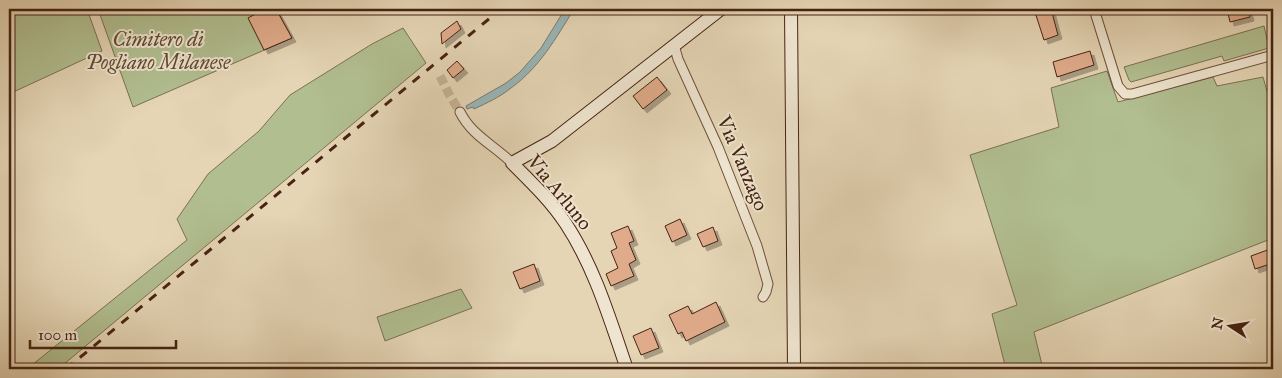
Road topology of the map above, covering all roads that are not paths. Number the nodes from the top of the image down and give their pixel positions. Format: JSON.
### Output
{"nodes":[{"id":1,"x":721,"y":9,"type":"edge"},
{"id":2,"x":790,"y":9,"type":"edge"},
{"id":3,"x":1094,"y":9,"type":"edge"},
{"id":4,"x":674,"y":45,"type":"junction"},
{"id":5,"x":1273,"y":55,"type":"edge"},
{"id":6,"x":460,"y":112,"type":"tunnel mouth"},
{"id":7,"x":512,"y":163,"type":"junction"},
{"id":8,"x":763,"y":297,"type":"dead end"},
{"id":9,"x":627,"y":369,"type":"edge"},
{"id":10,"x":794,"y":369,"type":"edge"}],
"edges":[{"from":1,"to":4,"type":"street"},
{"from":2,"to":10,"type":"street"},
{"from":3,"to":5,"type":"street"},
{"from":4,"to":7,"type":"street"},
{"from":4,"to":8,"type":"street","name":"Via Vanzago"},
{"from":6,"to":7,"type":"street","name":"Via Arluno"},
{"from":7,"to":9,"type":"street","name":"Via Arluno"}]}
